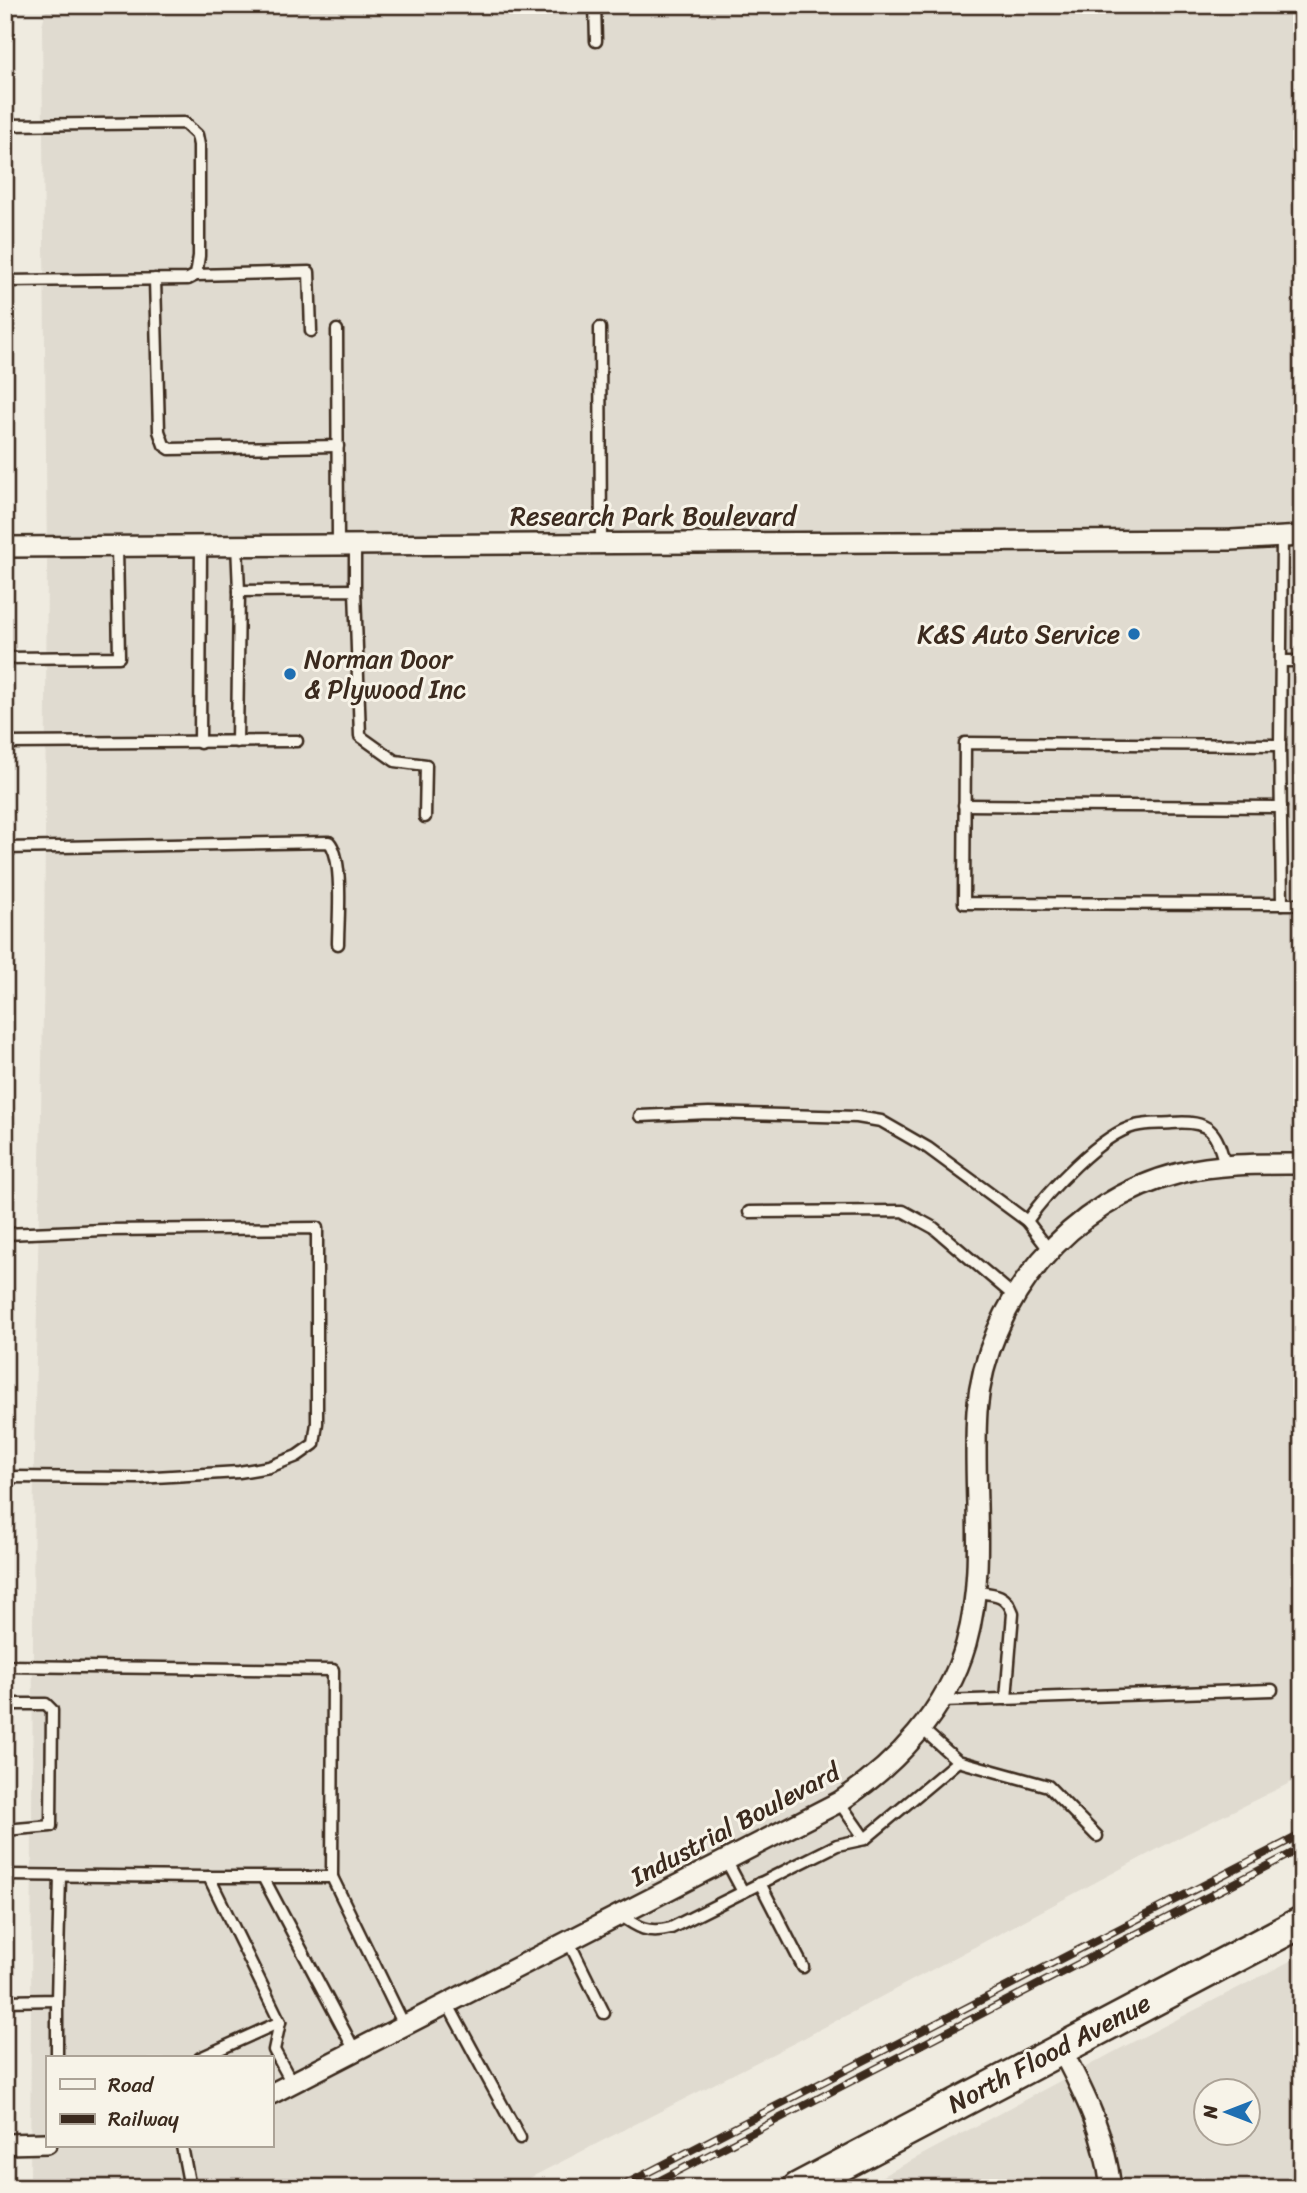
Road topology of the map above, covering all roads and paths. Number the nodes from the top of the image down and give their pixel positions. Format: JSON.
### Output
{"nodes":[{"id":1,"x":596,"y":5,"type":"edge"},
{"id":2,"x":596,"y":41,"type":"dead end"},
{"id":3,"x":5,"y":125,"type":"edge"},
{"id":4,"x":196,"y":275,"type":"junction"},
{"id":5,"x":155,"y":279,"type":"junction"},
{"id":6,"x":5,"y":281,"type":"edge"},
{"id":7,"x":600,"y":328,"type":"dead end"},
{"id":8,"x":337,"y":330,"type":"dead end"},
{"id":9,"x":311,"y":331,"type":"dead end"},
{"id":10,"x":338,"y":446,"type":"junction"},
{"id":11,"x":1302,"y":536,"type":"edge"},
{"id":12,"x":1282,"y":538,"type":"junction"},
{"id":13,"x":347,"y":543,"type":"junction"},
{"id":14,"x":601,"y":543,"type":"junction"},
{"id":15,"x":201,"y":544,"type":"junction"},
{"id":16,"x":237,"y":544,"type":"junction"},
{"id":17,"x":117,"y":545,"type":"junction"},
{"id":18,"x":5,"y":547,"type":"edge"},
{"id":19,"x":355,"y":590,"type":"junction"},
{"id":20,"x":239,"y":591,"type":"junction"},
{"id":21,"x":5,"y":658,"type":"edge"},
{"id":22,"x":1281,"y":661,"type":"junction"},
{"id":23,"x":1302,"y":661,"type":"edge"},
{"id":24,"x":297,"y":741,"type":"dead end"},
{"id":25,"x":5,"y":743,"type":"edge"},
{"id":26,"x":200,"y":743,"type":"junction"},
{"id":27,"x":237,"y":743,"type":"junction"},
{"id":28,"x":1280,"y":745,"type":"junction"},
{"id":29,"x":964,"y":805,"type":"junction"},
{"id":30,"x":1281,"y":807,"type":"junction"},
{"id":31,"x":425,"y":817,"type":"dead end"},
{"id":32,"x":5,"y":848,"type":"edge"},
{"id":33,"x":1282,"y":904,"type":"junction"},
{"id":34,"x":1302,"y":904,"type":"edge"},
{"id":35,"x":338,"y":943,"type":"dead end"},
{"id":36,"x":640,"y":1116,"type":"dead end"},
{"id":37,"x":1302,"y":1164,"type":"edge"},
{"id":38,"x":1225,"y":1167,"type":"junction"},
{"id":39,"x":749,"y":1212,"type":"dead end"},
{"id":40,"x":1027,"y":1220,"type":"junction"},
{"id":41,"x":5,"y":1234,"type":"edge"},
{"id":42,"x":1050,"y":1251,"type":"junction"},
{"id":43,"x":1014,"y":1296,"type":"junction"},
{"id":44,"x":5,"y":1477,"type":"edge"},
{"id":45,"x":974,"y":1592,"type":"junction"},
{"id":46,"x":5,"y":1666,"type":"edge"},
{"id":47,"x":1272,"y":1690,"type":"dead end"},
{"id":48,"x":1006,"y":1699,"type":"junction"},
{"id":49,"x":941,"y":1701,"type":"junction"},
{"id":50,"x":5,"y":1704,"type":"edge"},
{"id":51,"x":921,"y":1728,"type":"junction"},
{"id":52,"x":958,"y":1761,"type":"junction"},
{"id":53,"x":839,"y":1802,"type":"junction"},
{"id":54,"x":5,"y":1830,"type":"edge"},
{"id":55,"x":1097,"y":1836,"type":"dead end"},
{"id":56,"x":865,"y":1839,"type":"junction"},
{"id":57,"x":726,"y":1860,"type":"junction"},
{"id":58,"x":5,"y":1875,"type":"edge"},
{"id":59,"x":60,"y":1876,"type":"junction"},
{"id":60,"x":209,"y":1877,"type":"junction"},
{"id":61,"x":263,"y":1877,"type":"junction"},
{"id":62,"x":332,"y":1877,"type":"junction"},
{"id":63,"x":760,"y":1883,"type":"junction"},
{"id":64,"x":743,"y":1892,"type":"junction"},
{"id":65,"x":619,"y":1914,"type":"junction"},
{"id":66,"x":1302,"y":1922,"type":"edge"},
{"id":67,"x":567,"y":1940,"type":"junction"},
{"id":68,"x":803,"y":1966,"type":"dead end"},
{"id":69,"x":58,"y":2000,"type":"junction"},
{"id":70,"x":5,"y":2001,"type":"edge"},
{"id":71,"x":447,"y":2002,"type":"junction"},
{"id":72,"x":604,"y":2013,"type":"dead end"},
{"id":73,"x":280,"y":2022,"type":"junction"},
{"id":74,"x":404,"y":2025,"type":"junction"},
{"id":75,"x":1060,"y":2047,"type":"junction"},
{"id":76,"x":355,"y":2051,"type":"junction"},
{"id":77,"x":58,"y":2056,"type":"edge"},
{"id":78,"x":204,"y":2056,"type":"edge"},
{"id":79,"x":292,"y":2083,"type":"junction"},
{"id":80,"x":273,"y":2093,"type":"edge"},
{"id":81,"x":520,"y":2138,"type":"dead end"},
{"id":82,"x":46,"y":2143,"type":"edge"},
{"id":83,"x":5,"y":2144,"type":"edge"},
{"id":84,"x":182,"y":2148,"type":"edge"},
{"id":85,"x":190,"y":2188,"type":"edge"},
{"id":86,"x":797,"y":2188,"type":"edge"},
{"id":87,"x":1111,"y":2188,"type":"edge"}],
"edges":[{"from":1,"to":2,"type":"lane"},
{"from":3,"to":4,"type":"lane"},
{"from":4,"to":5,"type":"lane"},
{"from":4,"to":9,"type":"lane"},
{"from":5,"to":6,"type":"lane"},
{"from":5,"to":10,"type":"lane"},
{"from":7,"to":14,"type":"lane"},
{"from":8,"to":10,"type":"lane"},
{"from":10,"to":13,"type":"lane"},
{"from":11,"to":12,"type":"street","name":"Research Park Boulevard"},
{"from":12,"to":14,"type":"street","name":"Research Park Boulevard"},
{"from":12,"to":22,"type":"lane"},
{"from":13,"to":14,"type":"street","name":"Research Park Boulevard"},
{"from":13,"to":16,"type":"street","name":"Research Park Boulevard"},
{"from":13,"to":19,"type":"lane"},
{"from":15,"to":16,"type":"street","name":"Research Park Boulevard"},
{"from":15,"to":17,"type":"street","name":"Research Park Boulevard"},
{"from":15,"to":26,"type":"lane"},
{"from":16,"to":20,"type":"lane"},
{"from":17,"to":18,"type":"street","name":"Research Park Boulevard"},
{"from":17,"to":21,"type":"lane"},
{"from":19,"to":20,"type":"lane"},
{"from":19,"to":31,"type":"lane"},
{"from":20,"to":27,"type":"lane"},
{"from":22,"to":23,"type":"lane"},
{"from":22,"to":28,"type":"lane"},
{"from":24,"to":27,"type":"lane"},
{"from":25,"to":26,"type":"lane"},
{"from":26,"to":27,"type":"lane"},
{"from":28,"to":29,"type":"lane"},
{"from":28,"to":30,"type":"lane"},
{"from":29,"to":30,"type":"lane"},
{"from":29,"to":33,"type":"lane"},
{"from":30,"to":33,"type":"lane"},
{"from":32,"to":35,"type":"lane"},
{"from":33,"to":34,"type":"lane"},
{"from":36,"to":40,"type":"lane"},
{"from":37,"to":38,"type":"street","name":"Industrial Boulevard"},
{"from":38,"to":40,"type":"lane"},
{"from":38,"to":42,"type":"street","name":"Industrial Boulevard"},
{"from":39,"to":43,"type":"lane"},
{"from":40,"to":42,"type":"lane"},
{"from":41,"to":44,"type":"lane"},
{"from":42,"to":43,"type":"street","name":"Industrial Boulevard"},
{"from":43,"to":45,"type":"street","name":"Industrial Boulevard"},
{"from":45,"to":48,"type":"lane"},
{"from":45,"to":49,"type":"street","name":"Industrial Boulevard"},
{"from":46,"to":62,"type":"lane"},
{"from":47,"to":48,"type":"lane"},
{"from":48,"to":49,"type":"lane"},
{"from":49,"to":51,"type":"street","name":"Industrial Boulevard"},
{"from":50,"to":54,"type":"lane"},
{"from":51,"to":52,"type":"lane"},
{"from":51,"to":53,"type":"street","name":"Industrial Boulevard"},
{"from":52,"to":55,"type":"lane"},
{"from":52,"to":56,"type":"lane"},
{"from":53,"to":56,"type":"lane"},
{"from":53,"to":57,"type":"street","name":"Industrial Boulevard"},
{"from":56,"to":63,"type":"lane"},
{"from":57,"to":64,"type":"lane"},
{"from":57,"to":65,"type":"street","name":"Industrial Boulevard"},
{"from":58,"to":59,"type":"lane"},
{"from":59,"to":60,"type":"lane"},
{"from":59,"to":69,"type":"lane"},
{"from":60,"to":61,"type":"lane"},
{"from":60,"to":73,"type":"lane"},
{"from":61,"to":62,"type":"lane"},
{"from":61,"to":76,"type":"lane"},
{"from":62,"to":74,"type":"lane"},
{"from":63,"to":64,"type":"lane"},
{"from":63,"to":68,"type":"lane"},
{"from":64,"to":65,"type":"lane"},
{"from":65,"to":67,"type":"street","name":"Industrial Boulevard"},
{"from":66,"to":75,"type":"main road","name":"North Flood Avenue"},
{"from":67,"to":71,"type":"street","name":"Industrial Boulevard"},
{"from":67,"to":72,"type":"lane"},
{"from":69,"to":70,"type":"lane"},
{"from":69,"to":77,"type":"lane"},
{"from":71,"to":74,"type":"street","name":"Industrial Boulevard"},
{"from":71,"to":81,"type":"lane"},
{"from":73,"to":78,"type":"lane"},
{"from":73,"to":79,"type":"lane"},
{"from":74,"to":76,"type":"street","name":"Industrial Boulevard"},
{"from":75,"to":86,"type":"main road","name":"North Flood Avenue"},
{"from":75,"to":87,"type":"street"},
{"from":76,"to":79,"type":"street","name":"Industrial Boulevard"},
{"from":79,"to":80,"type":"street","name":"Industrial Boulevard"},
{"from":82,"to":83,"type":"street"},
{"from":84,"to":85,"type":"lane"}]}
